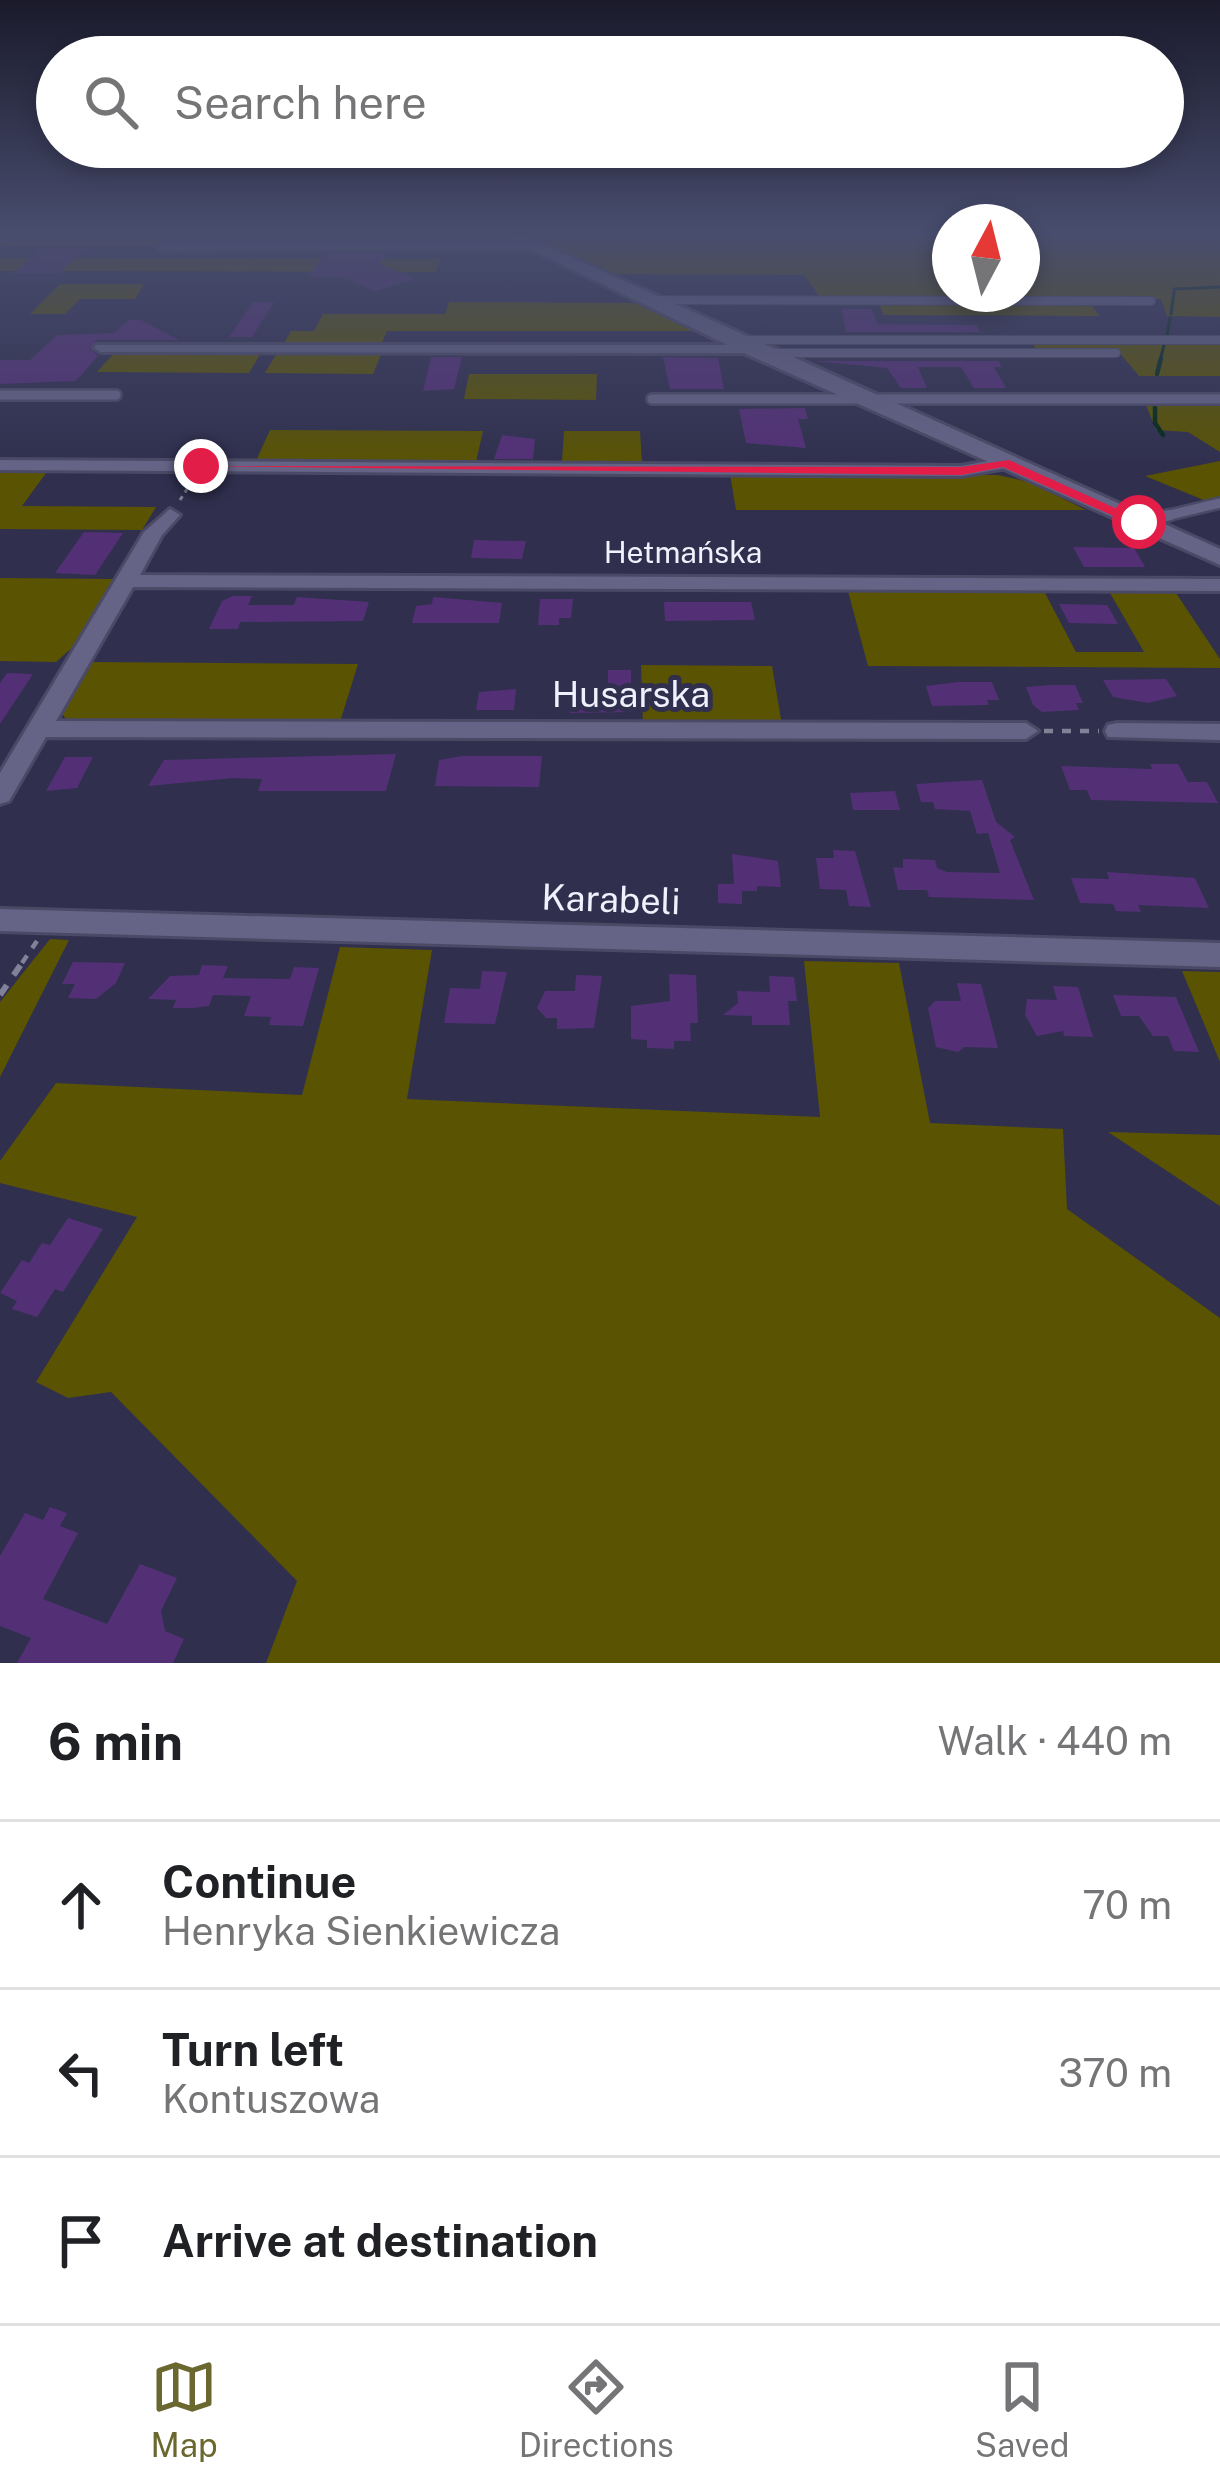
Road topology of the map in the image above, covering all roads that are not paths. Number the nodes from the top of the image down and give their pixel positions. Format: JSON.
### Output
{"nodes":[{"id":1,"x":671,"y":312,"type":"edge"},
{"id":2,"x":1220,"y":340,"type":"edge"},
{"id":3,"x":101,"y":348,"type":"dead end"},
{"id":4,"x":748,"y":348,"type":"junction"},
{"id":5,"x":1116,"y":353,"type":"dead end"},
{"id":6,"x":0,"y":395,"type":"edge"},
{"id":7,"x":116,"y":395,"type":"dead end"},
{"id":8,"x":652,"y":399,"type":"dead end"},
{"id":9,"x":1220,"y":399,"type":"edge"},
{"id":10,"x":863,"y":400,"type":"junction"},
{"id":11,"x":1005,"y":463,"type":"junction"},
{"id":12,"x":0,"y":465,"type":"edge"},
{"id":13,"x":1220,"y":503,"type":"edge"},
{"id":14,"x":170,"y":515,"type":"road end"},
{"id":15,"x":1139,"y":522,"type":"junction"},
{"id":16,"x":1220,"y":558,"type":"edge"},
{"id":17,"x":136,"y":581,"type":"junction"},
{"id":18,"x":1220,"y":585,"type":"edge"},
{"id":19,"x":42,"y":729,"type":"junction"},
{"id":20,"x":1026,"y":730,"type":"road end"},
{"id":21,"x":1117,"y":731,"type":"road end"},
{"id":22,"x":1220,"y":732,"type":"edge"},
{"id":23,"x":0,"y":795,"type":"edge"},
{"id":24,"x":0,"y":920,"type":"edge"},
{"id":25,"x":1220,"y":955,"type":"edge"}],
"edges":[{"from":1,"to":4,"type":"street"},
{"from":2,"to":4,"type":"lane"},
{"from":3,"to":4,"type":"street"},
{"from":4,"to":5,"type":"lane"},
{"from":4,"to":10,"type":"street"},
{"from":6,"to":7,"type":"lane"},
{"from":8,"to":10,"type":"lane"},
{"from":9,"to":10,"type":"lane"},
{"from":10,"to":11,"type":"street"},
{"from":11,"to":12,"type":"street"},
{"from":11,"to":15,"type":"street"},
{"from":13,"to":15,"type":"lane"},
{"from":14,"to":17,"type":"street"},
{"from":15,"to":16,"type":"street"},
{"from":17,"to":18,"type":"street","name":"Hetmańska"},
{"from":17,"to":19,"type":"street"},
{"from":19,"to":20,"type":"street","name":"Husarska"},
{"from":19,"to":23,"type":"street"},
{"from":21,"to":22,"type":"street"},
{"from":24,"to":25,"type":"street","name":"Karabeli"}]}
